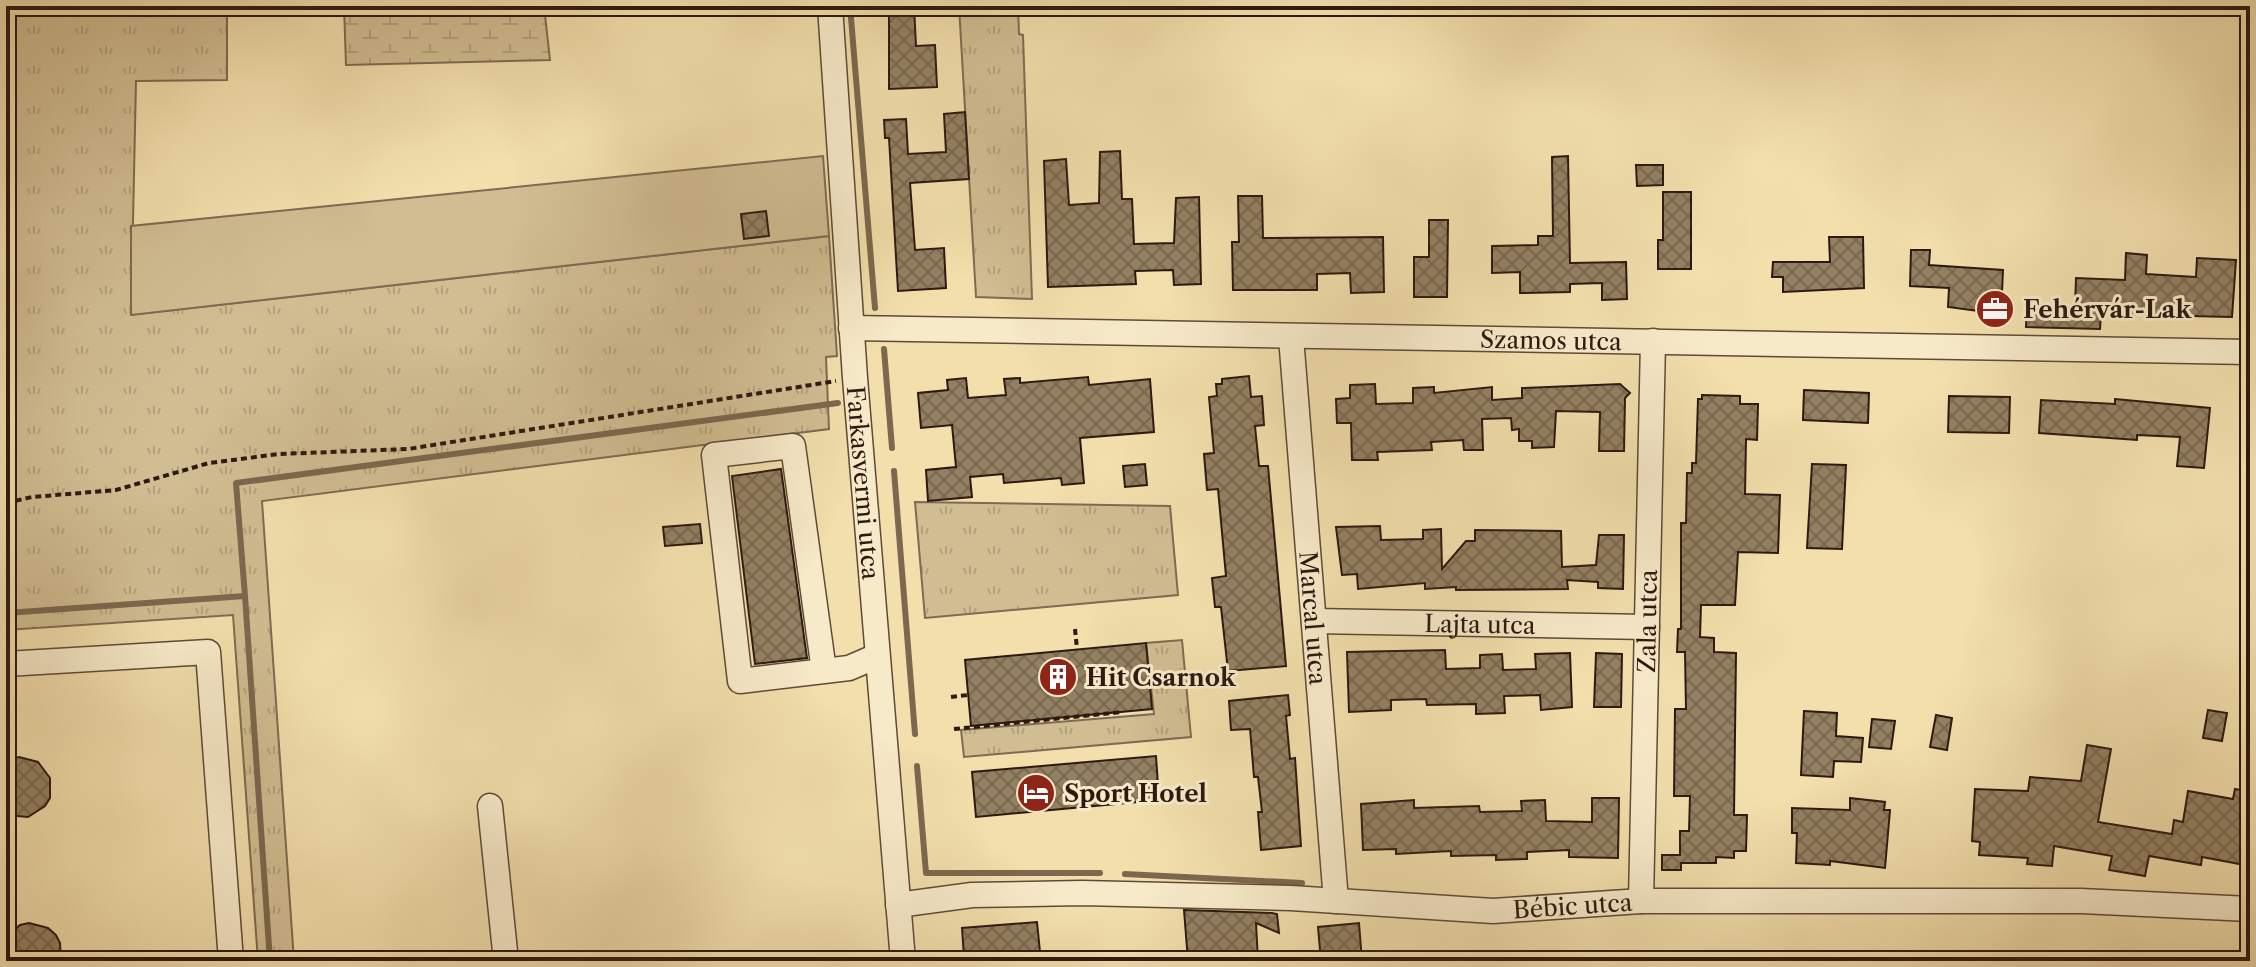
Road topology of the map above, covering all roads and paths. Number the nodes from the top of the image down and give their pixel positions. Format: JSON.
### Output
{"nodes":[{"id":1,"x":830,"y":6,"type":"edge"},
{"id":2,"x":851,"y":328,"type":"junction"},
{"id":3,"x":1291,"y":337,"type":"junction"},
{"id":4,"x":1653,"y":341,"type":"junction"},
{"id":5,"x":2250,"y":352,"type":"edge"},
{"id":6,"x":855,"y":378,"type":"junction"},
{"id":7,"x":6,"y":503,"type":"edge"},
{"id":8,"x":1314,"y":621,"type":"junction"},
{"id":9,"x":1647,"y":627,"type":"junction"},
{"id":10,"x":1075,"y":629,"type":"dead end"},
{"id":11,"x":1077,"y":649,"type":"dead end"},
{"id":12,"x":877,"y":656,"type":"junction"},
{"id":13,"x":6,"y":664,"type":"edge"},
{"id":14,"x":824,"y":671,"type":"junction"},
{"id":15,"x":968,"y":695,"type":"dead end"},
{"id":16,"x":951,"y":697,"type":"dead end"},
{"id":17,"x":1122,"y":712,"type":"dead end"},
{"id":18,"x":954,"y":729,"type":"dead end"},
{"id":19,"x":490,"y":806,"type":"dead end"},
{"id":20,"x":1336,"y":901,"type":"junction"},
{"id":21,"x":1641,"y":901,"type":"junction"},
{"id":22,"x":898,"y":905,"type":"junction"},
{"id":23,"x":2250,"y":909,"type":"edge"},
{"id":24,"x":231,"y":961,"type":"edge"},
{"id":25,"x":506,"y":961,"type":"edge"},
{"id":26,"x":903,"y":961,"type":"edge"}],
"edges":[{"from":1,"to":2,"type":"street","name":"Farkasvermi utca"},
{"from":2,"to":3,"type":"street","name":"Szamos utca"},
{"from":2,"to":6,"type":"street","name":"Farkasvermi utca"},
{"from":3,"to":4,"type":"street","name":"Szamos utca"},
{"from":3,"to":8,"type":"street","name":"Marcal utca"},
{"from":4,"to":5,"type":"street","name":"Szamos utca"},
{"from":4,"to":9,"type":"street","name":"Zala utca"},
{"from":6,"to":7,"type":"path"},
{"from":6,"to":12,"type":"street","name":"Farkasvermi utca"},
{"from":8,"to":9,"type":"street","name":"Lajta utca"},
{"from":8,"to":20,"type":"street","name":"Marcal utca"},
{"from":9,"to":21,"type":"street","name":"Zala utca"},
{"from":10,"to":11,"type":"path"},
{"from":12,"to":14,"type":"street"},
{"from":12,"to":22,"type":"street","name":"Farkasvermi utca"},
{"from":13,"to":24,"type":"street"},
{"from":14,"to":14,"type":"street"},
{"from":15,"to":16,"type":"path"},
{"from":17,"to":18,"type":"path"},
{"from":19,"to":25,"type":"street"},
{"from":20,"to":21,"type":"street","name":"Bébic utca"},
{"from":20,"to":22,"type":"street","name":"Bébic utca"},
{"from":21,"to":23,"type":"street","name":"Bébic utca"},
{"from":22,"to":26,"type":"street","name":"Farkasvermi utca"}]}
